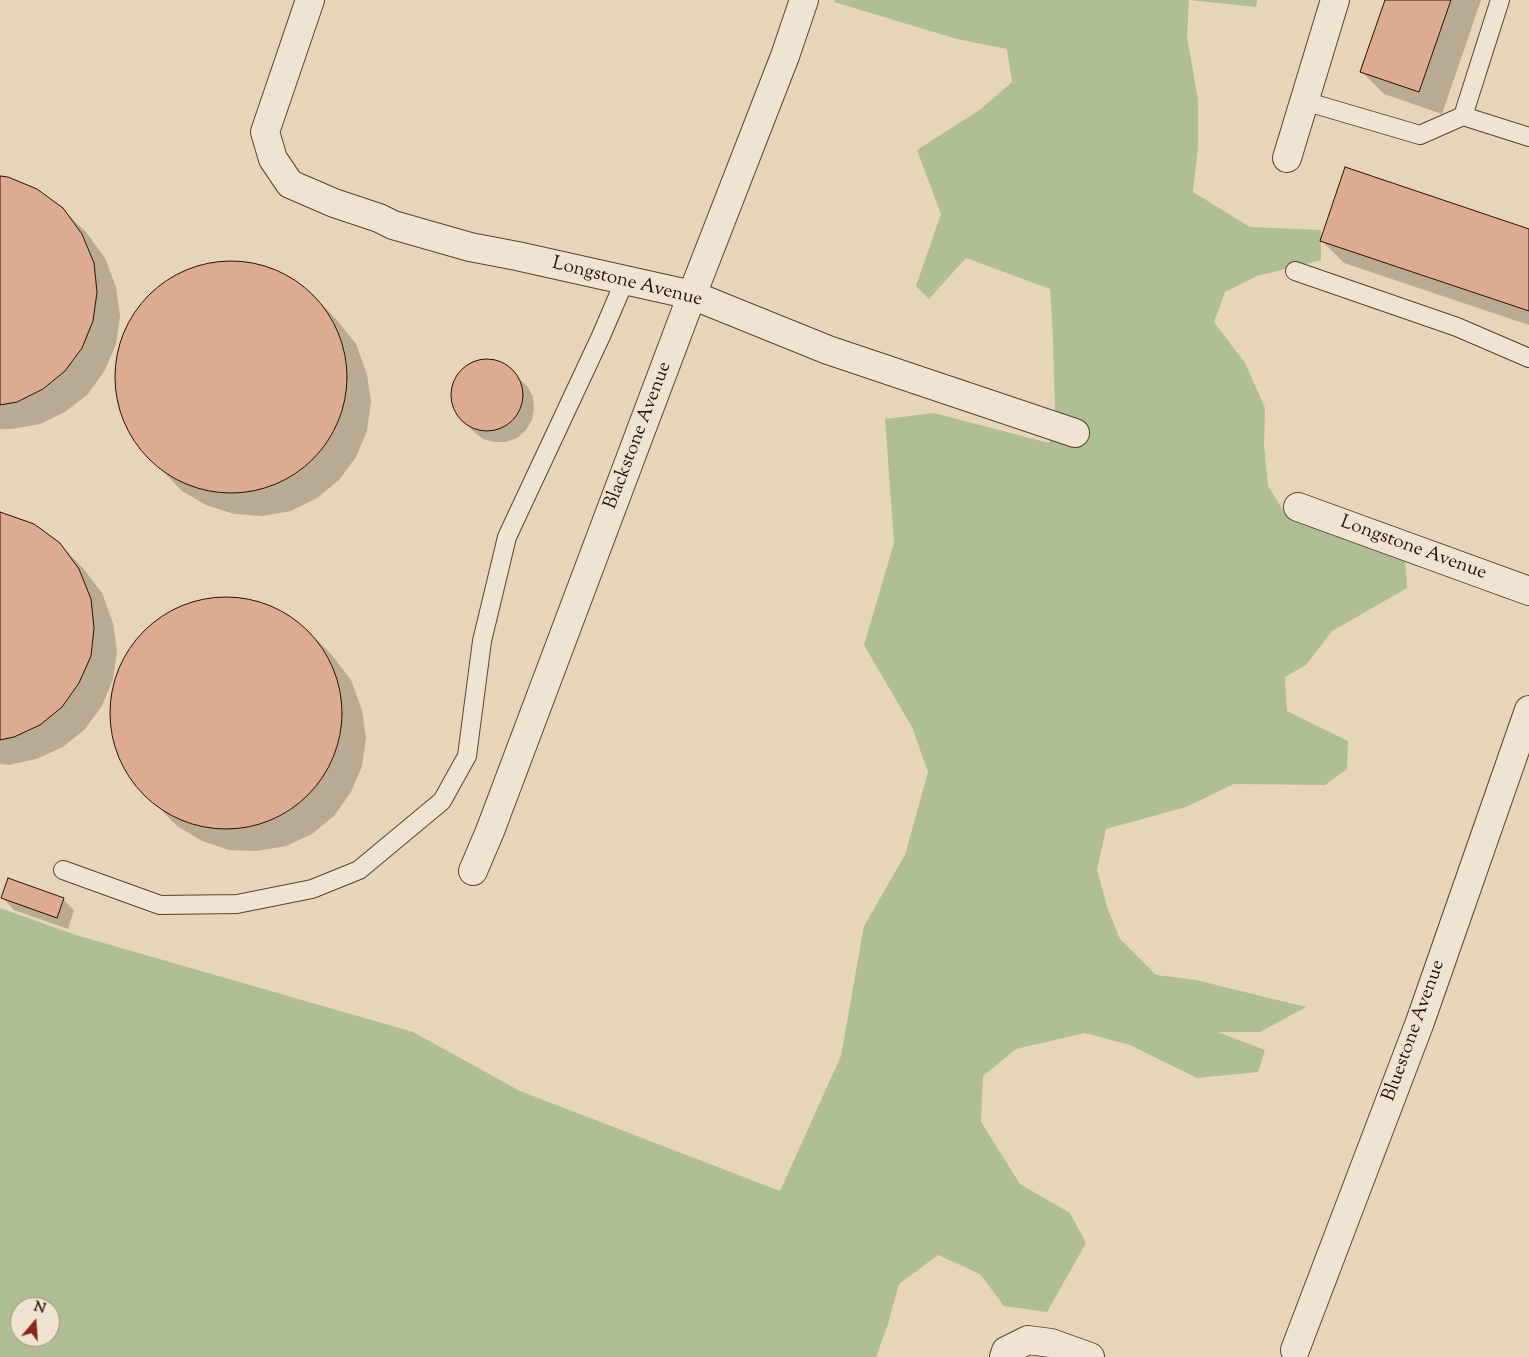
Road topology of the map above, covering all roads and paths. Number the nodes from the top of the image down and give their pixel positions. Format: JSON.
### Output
{"nodes":[{"id":1,"x":310,"y":0,"type":"edge"},
{"id":2,"x":804,"y":0,"type":"edge"},
{"id":3,"x":1334,"y":0,"type":"edge"},
{"id":4,"x":1500,"y":0,"type":"edge"},
{"id":5,"x":1304,"y":101,"type":"junction"},
{"id":6,"x":1463,"y":116,"type":"junction"},
{"id":7,"x":1529,"y":137,"type":"edge"},
{"id":8,"x":1286,"y":158,"type":"dead end"},
{"id":9,"x":1295,"y":271,"type":"dead end"},
{"id":10,"x":625,"y":280,"type":"junction"},
{"id":11,"x":692,"y":295,"type":"junction"},
{"id":12,"x":1529,"y":358,"type":"edge"},
{"id":13,"x":1075,"y":433,"type":"dead end"},
{"id":14,"x":1298,"y":507,"type":"dead end"},
{"id":15,"x":1529,"y":591,"type":"edge"},
{"id":16,"x":1529,"y":710,"type":"edge"},
{"id":17,"x":63,"y":870,"type":"dead end"},
{"id":18,"x":473,"y":871,"type":"dead end"},
{"id":19,"x":1295,"y":1350,"type":"dead end"},
{"id":20,"x":1004,"y":1357,"type":"edge"},
{"id":21,"x":1090,"y":1357,"type":"edge"}],
"edges":[{"from":1,"to":10,"type":"street","name":"Longstone Avenue"},
{"from":2,"to":11,"type":"street","name":"Blackstone Avenue"},
{"from":3,"to":5,"type":"street"},
{"from":4,"to":6,"type":"lane"},
{"from":5,"to":6,"type":"lane"},
{"from":5,"to":8,"type":"street"},
{"from":6,"to":7,"type":"lane"},
{"from":9,"to":12,"type":"lane"},
{"from":10,"to":11,"type":"street","name":"Longstone Avenue"},
{"from":10,"to":17,"type":"lane"},
{"from":11,"to":13,"type":"street","name":"Longstone Avenue"},
{"from":11,"to":18,"type":"street","name":"Blackstone Avenue"},
{"from":14,"to":15,"type":"street","name":"Longstone Avenue"},
{"from":16,"to":19,"type":"street","name":"Bluestone Avenue"},
{"from":20,"to":21,"type":"street"}]}
